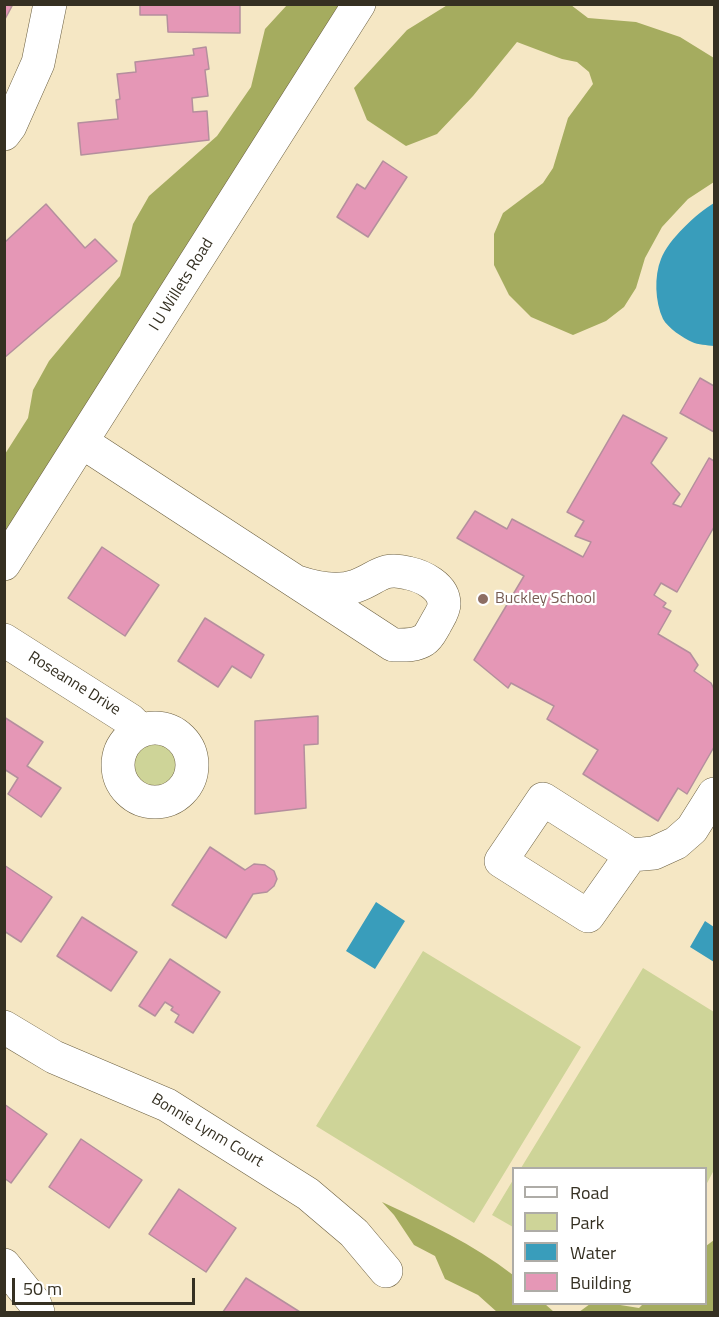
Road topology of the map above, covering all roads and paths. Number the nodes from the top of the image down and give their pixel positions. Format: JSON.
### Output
{"nodes":[{"id":1,"x":50,"y":4,"type":"edge"},
{"id":2,"x":359,"y":4,"type":"edge"},
{"id":3,"x":4,"y":134,"type":"edge"},
{"id":4,"x":82,"y":442,"type":"junction"},
{"id":5,"x":4,"y":564,"type":"edge"},
{"id":6,"x":297,"y":582,"type":"dead end"},
{"id":7,"x":4,"y":640,"type":"edge"},
{"id":8,"x":141,"y":731,"type":"dead end"},
{"id":9,"x":714,"y":794,"type":"edge"},
{"id":10,"x":631,"y":855,"type":"dead end"},
{"id":11,"x":4,"y":1027,"type":"edge"},
{"id":12,"x":4,"y":1265,"type":"edge"},
{"id":13,"x":386,"y":1271,"type":"dead end"},
{"id":14,"x":38,"y":1312,"type":"edge"}],
"edges":[{"from":1,"to":3,"type":"street"},
{"from":2,"to":4,"type":"street","name":"I U Willets Road"},
{"from":4,"to":5,"type":"street","name":"I U Willets Road"},
{"from":4,"to":6,"type":"street"},
{"from":7,"to":8,"type":"street","name":"Roseanne Drive"},
{"from":9,"to":10,"type":"street"},
{"from":11,"to":13,"type":"street","name":"Bonnie Lynm Court"},
{"from":12,"to":14,"type":"street"}]}
